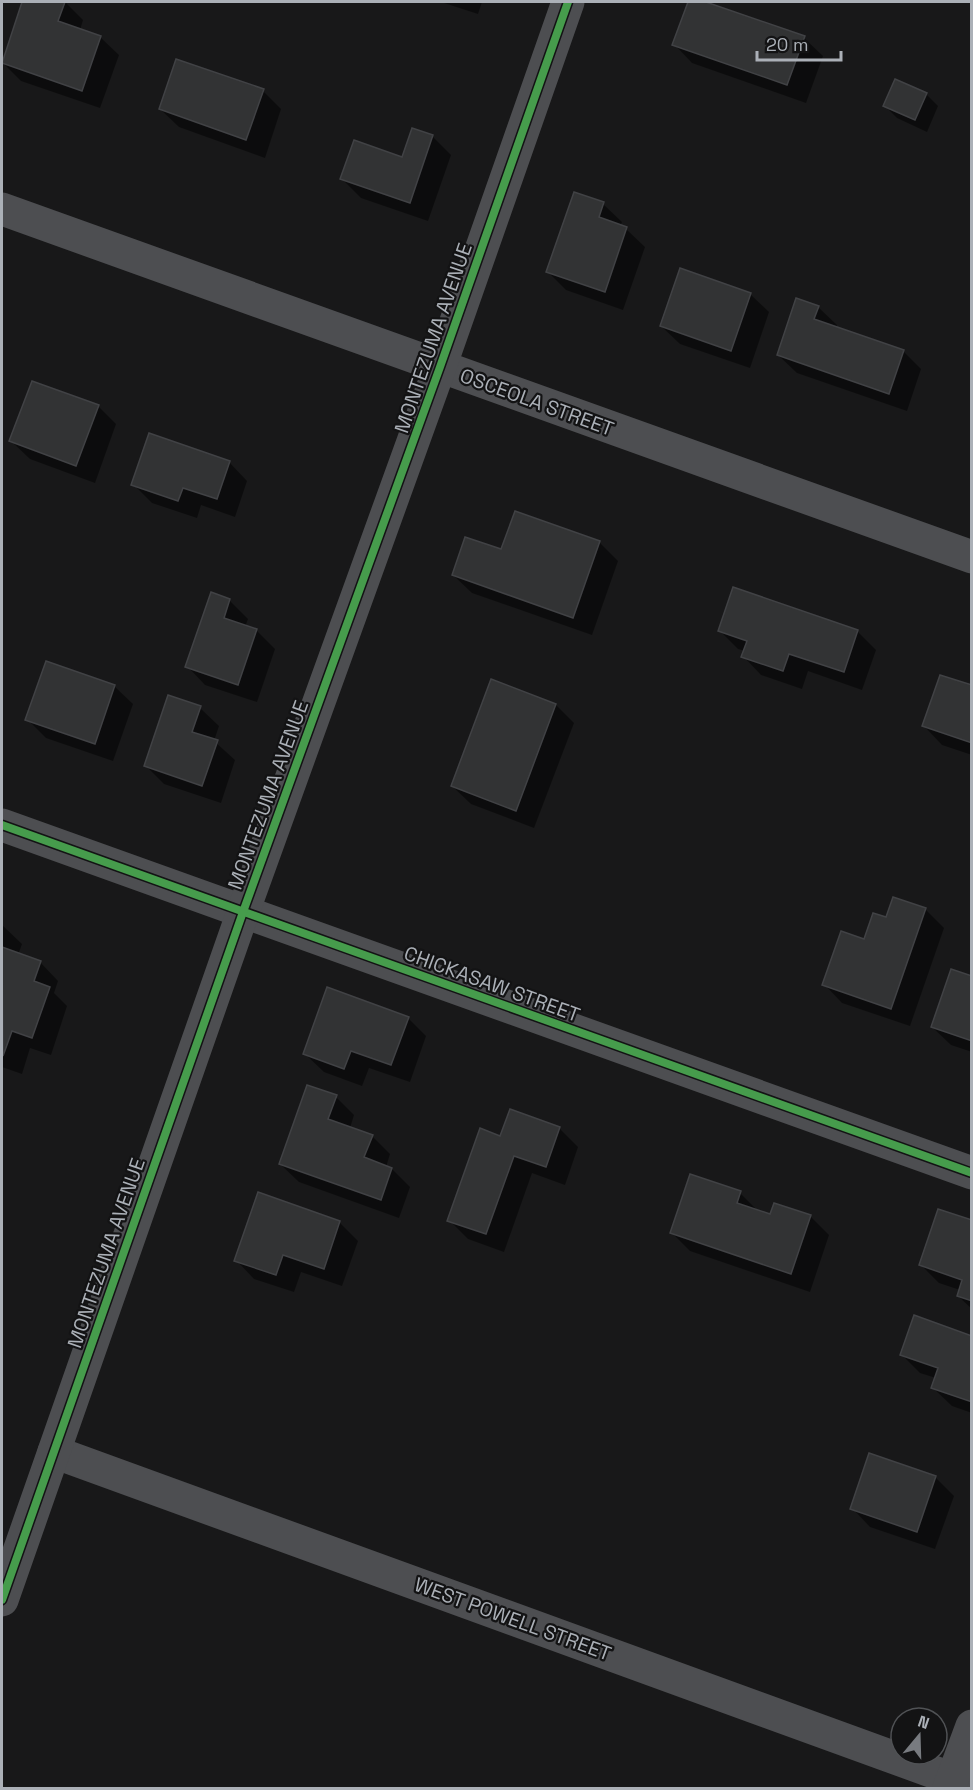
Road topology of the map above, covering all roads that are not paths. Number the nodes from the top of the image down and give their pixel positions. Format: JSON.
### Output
{"nodes":[{"id":1,"x":568,"y":2,"type":"edge"},
{"id":2,"x":2,"y":209,"type":"edge"},
{"id":3,"x":440,"y":367,"type":"junction"},
{"id":4,"x":972,"y":557,"type":"edge"},
{"id":5,"x":2,"y":825,"type":"edge"},
{"id":6,"x":243,"y":912,"type":"junction"},
{"id":7,"x":972,"y":1173,"type":"edge"},
{"id":8,"x":54,"y":1452,"type":"junction"},
{"id":9,"x":2,"y":1600,"type":"edge"},
{"id":10,"x":972,"y":1726,"type":"edge"},
{"id":11,"x":958,"y":1785,"type":"edge"}],
"edges":[{"from":1,"to":3,"type":"street","name":"MONTEZUMA AVENUE"},
{"from":2,"to":3,"type":"street","name":"OSCEOLA STREET"},
{"from":3,"to":4,"type":"street","name":"OSCEOLA STREET"},
{"from":3,"to":6,"type":"street","name":"MONTEZUMA AVENUE"},
{"from":5,"to":6,"type":"street","name":"CHICKASAW STREET"},
{"from":6,"to":7,"type":"street","name":"CHICKASAW STREET"},
{"from":6,"to":8,"type":"street","name":"MONTEZUMA AVENUE"},
{"from":8,"to":9,"type":"street","name":"MONTEZUMA AVENUE"},
{"from":8,"to":11,"type":"street","name":"WEST POWELL STREET"},
{"from":10,"to":11,"type":"street"}]}
